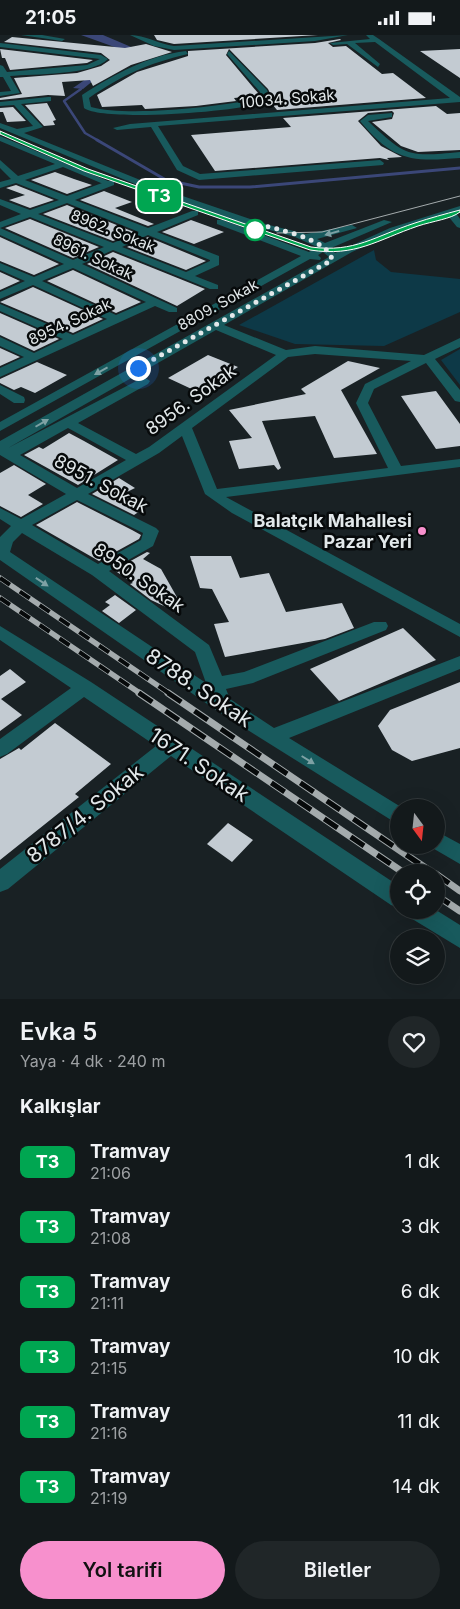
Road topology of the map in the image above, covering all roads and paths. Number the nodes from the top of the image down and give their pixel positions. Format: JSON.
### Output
{"nodes":[{"id":1,"x":24,"y":35,"type":"edge"},
{"id":2,"x":133,"y":35,"type":"edge"},
{"id":3,"x":345,"y":35,"type":"edge"},
{"id":4,"x":370,"y":35,"type":"edge"},
{"id":5,"x":329,"y":36,"type":"edge"},
{"id":6,"x":62,"y":39,"type":"dead end"},
{"id":7,"x":377,"y":40,"type":"junction"},
{"id":8,"x":349,"y":42,"type":"junction"},
{"id":9,"x":0,"y":45,"type":"edge"},
{"id":10,"x":23,"y":48,"type":"junction"},
{"id":11,"x":238,"y":50,"type":"dead end"},
{"id":12,"x":186,"y":53,"type":"dead end"},
{"id":13,"x":229,"y":53,"type":"dead end"},
{"id":14,"x":28,"y":55,"type":"dead end"},
{"id":15,"x":101,"y":57,"type":"junction"},
{"id":16,"x":62,"y":61,"type":"dead end"},
{"id":17,"x":8,"y":65,"type":"dead end"},
{"id":18,"x":378,"y":65,"type":"dead end"},
{"id":19,"x":0,"y":66,"type":"edge"},
{"id":20,"x":52,"y":70,"type":"junction"},
{"id":21,"x":3,"y":75,"type":"edge"},
{"id":22,"x":57,"y":79,"type":"dead end"},
{"id":23,"x":28,"y":81,"type":"dead end"},
{"id":24,"x":0,"y":83,"type":"edge"},
{"id":25,"x":9,"y":83,"type":"junction"},
{"id":26,"x":0,"y":94,"type":"edge"},
{"id":27,"x":48,"y":99,"type":"dead end"},
{"id":28,"x":15,"y":102,"type":"junction"},
{"id":29,"x":458,"y":103,"type":"edge"},
{"id":30,"x":0,"y":104,"type":"edge"},
{"id":31,"x":451,"y":109,"type":"dead end"},
{"id":32,"x":115,"y":113,"type":"junction"},
{"id":33,"x":396,"y":115,"type":"dead end"},
{"id":34,"x":153,"y":124,"type":"junction"},
{"id":35,"x":0,"y":125,"type":"edge"},
{"id":36,"x":130,"y":125,"type":"junction"},
{"id":37,"x":117,"y":128,"type":"dead end"},
{"id":38,"x":16,"y":131,"type":"junction"},
{"id":39,"x":0,"y":134,"type":"edge"},
{"id":40,"x":0,"y":138,"type":"edge"},
{"id":41,"x":460,"y":155,"type":"edge"},
{"id":42,"x":0,"y":163,"type":"edge"},
{"id":43,"x":380,"y":163,"type":"dead end"},
{"id":44,"x":61,"y":165,"type":"junction"},
{"id":45,"x":17,"y":180,"type":"junction"},
{"id":46,"x":111,"y":183,"type":"junction"},
{"id":47,"x":0,"y":185,"type":"edge"},
{"id":48,"x":66,"y":199,"type":"junction"},
{"id":49,"x":460,"y":201,"type":"edge"},
{"id":50,"x":0,"y":202,"type":"edge"},
{"id":51,"x":460,"y":209,"type":"edge"},
{"id":52,"x":447,"y":212,"type":"junction"},
{"id":53,"x":195,"y":213,"type":"junction"},
{"id":54,"x":30,"y":214,"type":"junction"},
{"id":55,"x":395,"y":219,"type":"junction"},
{"id":56,"x":0,"y":225,"type":"edge"},
{"id":57,"x":460,"y":225,"type":"edge"},
{"id":58,"x":0,"y":231,"type":"edge"},
{"id":59,"x":147,"y":232,"type":"junction"},
{"id":60,"x":303,"y":237,"type":"junction"},
{"id":61,"x":276,"y":243,"type":"junction"},
{"id":62,"x":111,"y":247,"type":"junction"},
{"id":63,"x":325,"y":247,"type":"junction"},
{"id":64,"x":309,"y":256,"type":"junction"},
{"id":65,"x":332,"y":260,"type":"junction"},
{"id":66,"x":75,"y":264,"type":"junction"},
{"id":67,"x":0,"y":266,"type":"edge"},
{"id":68,"x":279,"y":273,"type":"junction"},
{"id":69,"x":186,"y":277,"type":"junction"},
{"id":70,"x":34,"y":282,"type":"junction"},
{"id":71,"x":214,"y":287,"type":"dead end"},
{"id":72,"x":0,"y":296,"type":"edge"},
{"id":73,"x":154,"y":302,"type":"junction"},
{"id":74,"x":0,"y":307,"type":"edge"},
{"id":75,"x":173,"y":310,"type":"dead end"},
{"id":76,"x":115,"y":319,"type":"junction"},
{"id":77,"x":215,"y":325,"type":"junction"},
{"id":78,"x":74,"y":340,"type":"junction"},
{"id":79,"x":0,"y":341,"type":"edge"},
{"id":80,"x":460,"y":342,"type":"edge"},
{"id":81,"x":285,"y":355,"type":"junction"},
{"id":82,"x":33,"y":357,"type":"junction"},
{"id":83,"x":429,"y":359,"type":"junction"},
{"id":84,"x":0,"y":373,"type":"edge"},
{"id":85,"x":144,"y":381,"type":"dead end"},
{"id":86,"x":0,"y":389,"type":"edge"},
{"id":87,"x":460,"y":398,"type":"edge"},
{"id":88,"x":19,"y":400,"type":"dead end"},
{"id":89,"x":68,"y":423,"type":"junction"},
{"id":90,"x":0,"y":427,"type":"edge"},
{"id":91,"x":185,"y":427,"type":"junction"},
{"id":92,"x":3,"y":451,"type":"edge"},
{"id":93,"x":136,"y":460,"type":"junction"},
{"id":94,"x":460,"y":463,"type":"edge"},
{"id":95,"x":397,"y":471,"type":"junction"},
{"id":96,"x":77,"y":494,"type":"junction"},
{"id":97,"x":212,"y":494,"type":"junction"},
{"id":98,"x":0,"y":513,"type":"edge"},
{"id":99,"x":20,"y":526,"type":"junction"},
{"id":100,"x":2,"y":554,"type":"joint"},
{"id":101,"x":98,"y":571,"type":"junction"},
{"id":102,"x":380,"y":626,"type":"dead end"},
{"id":103,"x":0,"y":631,"type":"edge"},
{"id":104,"x":460,"y":631,"type":"edge"},
{"id":105,"x":460,"y":662,"type":"edge"},
{"id":106,"x":216,"y":684,"type":"junction"},
{"id":107,"x":85,"y":687,"type":"junction"},
{"id":108,"x":223,"y":705,"type":"junction"},
{"id":109,"x":272,"y":737,"type":"junction"},
{"id":110,"x":170,"y":746,"type":"junction"},
{"id":111,"x":0,"y":749,"type":"edge"},
{"id":112,"x":390,"y":811,"type":"edge"},
{"id":113,"x":445,"y":846,"type":"edge"},
{"id":114,"x":460,"y":855,"type":"edge"},
{"id":115,"x":0,"y":882,"type":"edge"},
{"id":116,"x":390,"y":892,"type":"edge"},
{"id":117,"x":431,"y":919,"type":"edge"},
{"id":118,"x":460,"y":938,"type":"edge"}],
"edges":[{"from":1,"to":6,"type":"street"},
{"from":2,"to":5,"type":"street"},
{"from":3,"to":5,"type":"street"},
{"from":4,"to":7,"type":"street"},
{"from":7,"to":8,"type":"street"},
{"from":7,"to":29,"type":"street"},
{"from":8,"to":11,"type":"street"},
{"from":8,"to":18,"type":"street"},
{"from":9,"to":10,"type":"street"},
{"from":10,"to":14,"type":"street"},
{"from":10,"to":15,"type":"street"},
{"from":12,"to":32,"type":"street"},
{"from":13,"to":32,"type":"street"},
{"from":15,"to":16,"type":"street"},
{"from":15,"to":20,"type":"street"},
{"from":17,"to":19,"type":"street"},
{"from":19,"to":21,"type":"street"},
{"from":20,"to":21,"type":"street"},
{"from":20,"to":22,"type":"street"},
{"from":21,"to":25,"type":"street"},
{"from":23,"to":25,"type":"street"},
{"from":24,"to":25,"type":"street"},
{"from":25,"to":26,"type":"street"},
{"from":27,"to":28,"type":"street"},
{"from":28,"to":30,"type":"street"},
{"from":28,"to":38,"type":"street"},
{"from":29,"to":31,"type":"street"},
{"from":29,"to":34,"type":"street","name":"10034. Sokak"},
{"from":32,"to":36,"type":"street"},
{"from":33,"to":41,"type":"street"},
{"from":34,"to":36,"type":"street","name":"10034. Sokak"},
{"from":34,"to":43,"type":"street"},
{"from":35,"to":38,"type":"street"},
{"from":36,"to":37,"type":"street","name":"10034. Sokak"},
{"from":38,"to":39,"type":"street"},
{"from":38,"to":60,"type":"street"},
{"from":40,"to":44,"type":"street"},
{"from":42,"to":45,"type":"street"},
{"from":44,"to":45,"type":"street"},
{"from":44,"to":46,"type":"street"},
{"from":45,"to":47,"type":"street"},
{"from":45,"to":48,"type":"street"},
{"from":46,"to":48,"type":"street"},
{"from":46,"to":53,"type":"street"},
{"from":48,"to":54,"type":"street"},
{"from":48,"to":59,"type":"street"},
{"from":49,"to":55,"type":"street","name":"8809. Sokak"},
{"from":50,"to":54,"type":"street","name":"8962. Sokak"},
{"from":51,"to":52,"type":"street","name":"8809. Sokak"},
{"from":52,"to":57,"type":"street"},
{"from":52,"to":65,"type":"street","name":"8809. Sokak"},
{"from":53,"to":59,"type":"street"},
{"from":53,"to":61,"type":"street"},
{"from":54,"to":56,"type":"street"},
{"from":54,"to":62,"type":"street","name":"8962. Sokak"},
{"from":55,"to":60,"type":"street","one_way":true},
{"from":55,"to":63,"type":"street","name":"8809. Sokak"},
{"from":58,"to":66,"type":"street","name":"8961. Sokak"},
{"from":59,"to":62,"type":"street"},
{"from":59,"to":69,"type":"street"},
{"from":60,"to":63,"type":"street"},
{"from":61,"to":64,"type":"street"},
{"from":61,"to":68,"type":"street"},
{"from":62,"to":66,"type":"street"},
{"from":62,"to":69,"type":"street","name":"8962. Sokak"},
{"from":63,"to":64,"type":"street","name":"8809. Sokak"},
{"from":63,"to":65,"type":"street"},
{"from":64,"to":65,"type":"street"},
{"from":64,"to":68,"type":"street","name":"8809. Sokak"},
{"from":65,"to":77,"type":"street","name":"8809. Sokak"},
{"from":66,"to":70,"type":"street"},
{"from":66,"to":73,"type":"street","name":"8961. Sokak"},
{"from":67,"to":70,"type":"street"},
{"from":68,"to":90,"type":"street","name":"8809. Sokak","one_way":true},
{"from":69,"to":71,"type":"street","name":"8962. Sokak"},
{"from":70,"to":72,"type":"street"},
{"from":70,"to":76,"type":"street"},
{"from":73,"to":75,"type":"street","name":"8961. Sokak"},
{"from":73,"to":76,"type":"street","name":"8954. Sokak"},
{"from":74,"to":78,"type":"street"},
{"from":76,"to":78,"type":"street","name":"8954. Sokak"},
{"from":77,"to":81,"type":"street"},
{"from":92,"to":77,"type":"street","name":"8809. Sokak","one_way":true},
{"from":78,"to":82,"type":"street","name":"8954. Sokak"},
{"from":79,"to":82,"type":"street"},
{"from":80,"to":83,"type":"street"},
{"from":81,"to":83,"type":"street","name":"8956. Sokak"},
{"from":81,"to":91,"type":"street","name":"8956. Sokak"},
{"from":82,"to":84,"type":"street","name":"8954. Sokak"},
{"from":83,"to":87,"type":"street"},
{"from":83,"to":95,"type":"street"},
{"from":85,"to":89,"type":"street"},
{"from":86,"to":88,"type":"street"},
{"from":89,"to":92,"type":"street"},
{"from":89,"to":93,"type":"street"},
{"from":91,"to":93,"type":"street","name":"8956. Sokak"},
{"from":91,"to":97,"type":"street"},
{"from":92,"to":96,"type":"street","name":"8951. Sokak"},
{"from":93,"to":96,"type":"street","name":"8956. Sokak"},
{"from":94,"to":95,"type":"street"},
{"from":95,"to":97,"type":"street"},
{"from":96,"to":99,"type":"street","name":"8956. Sokak"},
{"from":96,"to":101,"type":"street","name":"8951. Sokak"},
{"from":97,"to":104,"type":"street"},
{"from":98,"to":99,"type":"street","name":"8950. Sokak"},
{"from":99,"to":100,"type":"street","name":"8956. Sokak"},
{"from":99,"to":101,"type":"street","name":"8950. Sokak"},
{"from":100,"to":108,"type":"street","name":"8788. Sokak","one_way":true},
{"from":101,"to":106,"type":"street","name":"8950. Sokak"},
{"from":102,"to":106,"type":"street"},
{"from":103,"to":107,"type":"street","name":"1671. Sokak"},
{"from":105,"to":109,"type":"street"},
{"from":106,"to":108,"type":"street","name":"8950. Sokak"},
{"from":107,"to":110,"type":"street","name":"1671. Sokak"},
{"from":107,"to":111,"type":"street"},
{"from":108,"to":109,"type":"street","name":"8788. Sokak"},
{"from":109,"to":112,"type":"street","name":"8788. Sokak","one_way":true},
{"from":110,"to":115,"type":"street","name":"8787/4. Sokak"},
{"from":110,"to":116,"type":"street","name":"1671. Sokak"},
{"from":113,"to":114,"type":"street"},
{"from":117,"to":118,"type":"street"}]}
